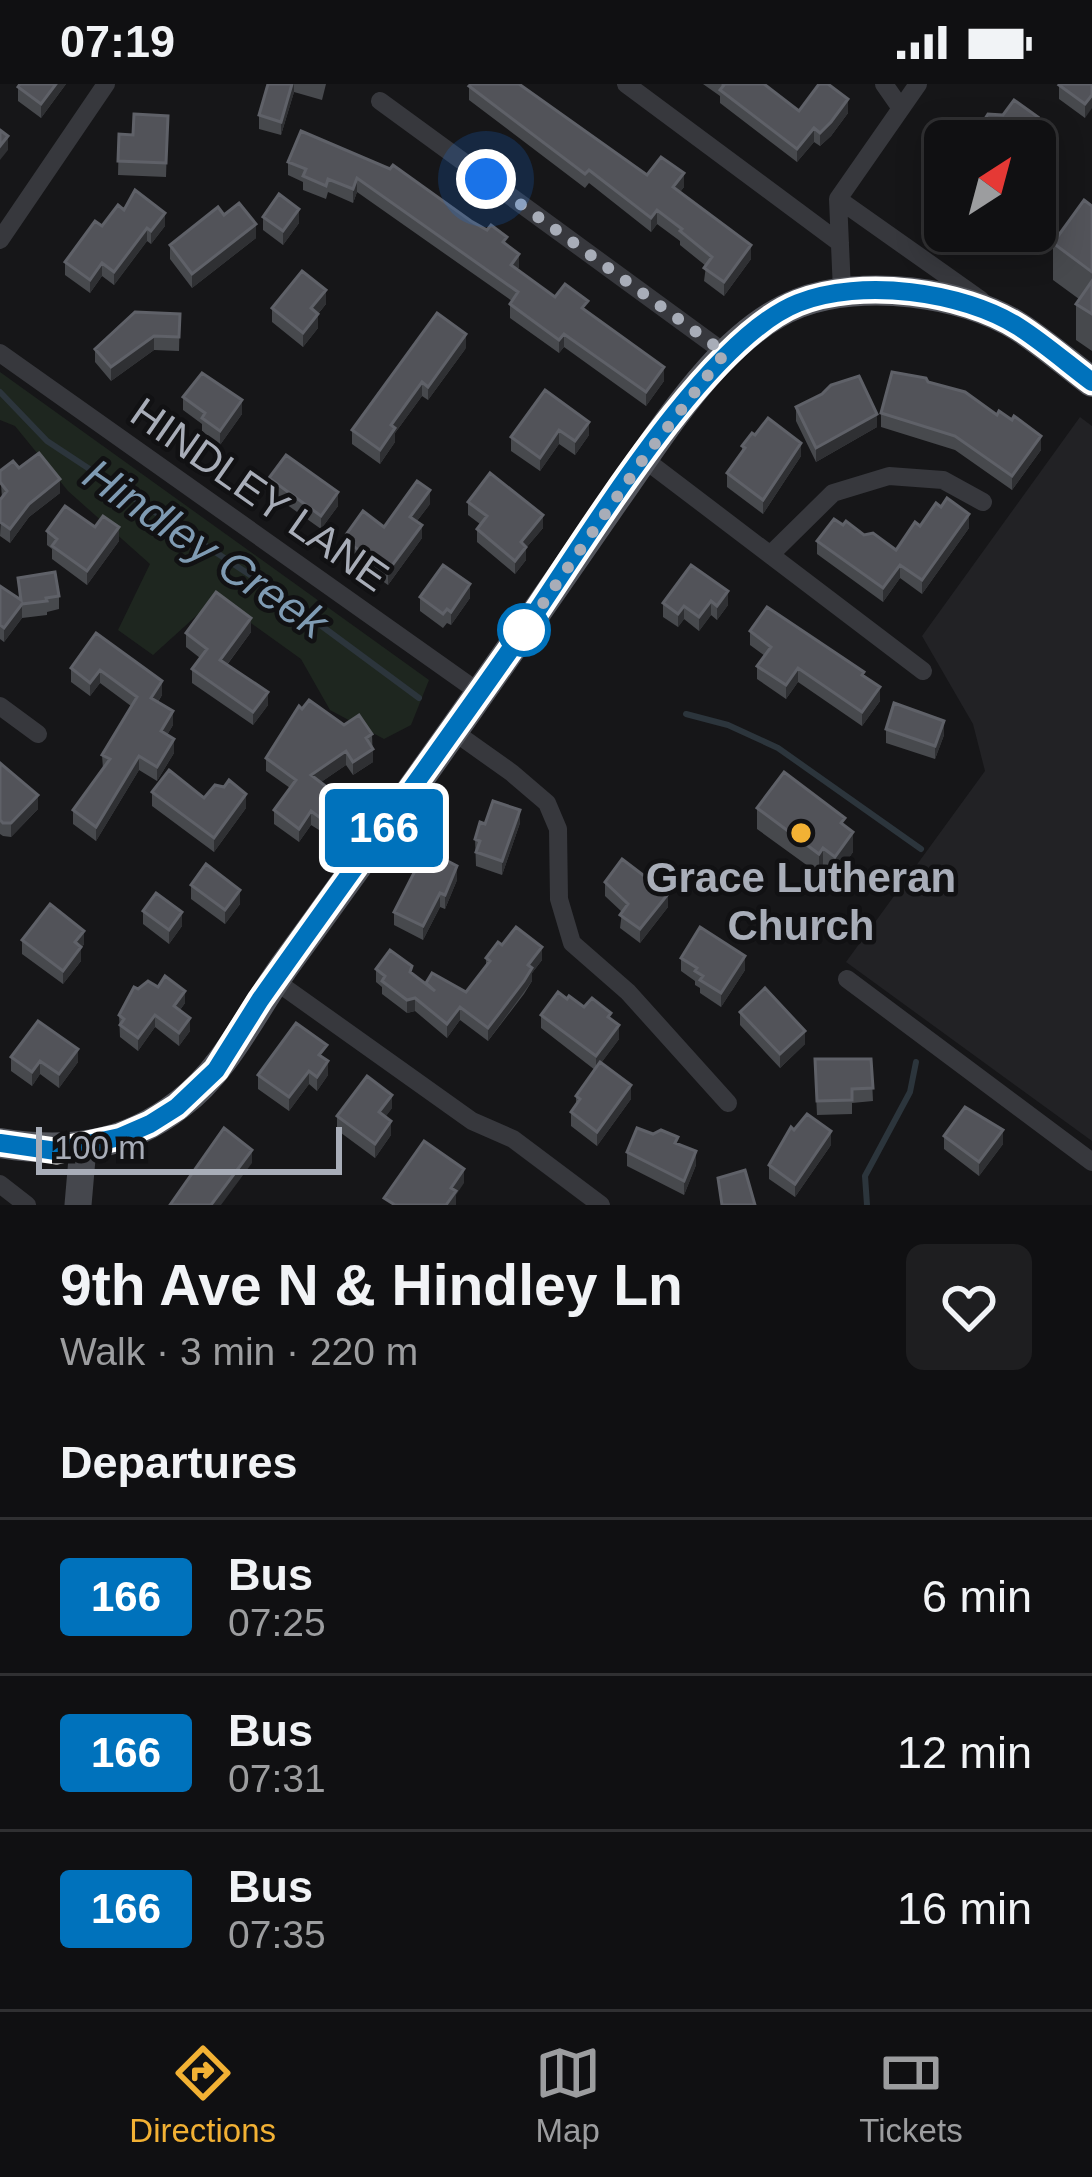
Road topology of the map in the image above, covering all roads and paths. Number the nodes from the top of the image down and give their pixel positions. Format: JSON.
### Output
{"nodes":[{"id":1,"x":106,"y":84,"type":"edge"},
{"id":2,"x":626,"y":84,"type":"edge"},
{"id":3,"x":884,"y":84,"type":"edge"},
{"id":4,"x":918,"y":84,"type":"edge"},
{"id":5,"x":380,"y":101,"type":"dead end"},
{"id":6,"x":900,"y":107,"type":"junction"},
{"id":7,"x":838,"y":200,"type":"junction"},
{"id":8,"x":0,"y":240,"type":"edge"},
{"id":9,"x":840,"y":243,"type":"junction"},
{"id":10,"x":842,"y":291,"type":"junction"},
{"id":11,"x":1016,"y":325,"type":"junction"},
{"id":12,"x":0,"y":353,"type":"edge"},
{"id":13,"x":725,"y":353,"type":"junction"},
{"id":14,"x":1092,"y":382,"type":"edge"},
{"id":15,"x":644,"y":458,"type":"junction"},
{"id":16,"x":983,"y":502,"type":"dead end"},
{"id":17,"x":770,"y":555,"type":"junction"},
{"id":18,"x":923,"y":671,"type":"dead end"},
{"id":19,"x":480,"y":693,"type":"junction"},
{"id":20,"x":0,"y":706,"type":"edge"},
{"id":21,"x":453,"y":731,"type":"junction"},
{"id":22,"x":38,"y":734,"type":"dead end"},
{"id":23,"x":847,"y":979,"type":"dead end"},
{"id":24,"x":274,"y":980,"type":"junction"},
{"id":25,"x":728,"y":1102,"type":"dead end"},
{"id":26,"x":0,"y":1143,"type":"edge"},
{"id":27,"x":82,"y":1148,"type":"junction"},
{"id":28,"x":1092,"y":1162,"type":"edge"},
{"id":29,"x":0,"y":1184,"type":"edge"},
{"id":30,"x":27,"y":1205,"type":"edge"},
{"id":31,"x":78,"y":1205,"type":"edge"},
{"id":32,"x":601,"y":1205,"type":"edge"}],
"edges":[{"from":1,"to":8,"type":"street"},
{"from":2,"to":9,"type":"street"},
{"from":3,"to":6,"type":"street"},
{"from":4,"to":6,"type":"street"},
{"from":5,"to":13,"type":"street"},
{"from":6,"to":7,"type":"street"},
{"from":7,"to":9,"type":"street"},
{"from":7,"to":11,"type":"street"},
{"from":9,"to":10,"type":"street"},
{"from":10,"to":11,"type":"main road"},
{"from":10,"to":13,"type":"main road"},
{"from":11,"to":14,"type":"main road"},
{"from":12,"to":19,"type":"street","name":"HINDLEY LANE"},
{"from":13,"to":15,"type":"main road"},
{"from":15,"to":17,"type":"street"},
{"from":15,"to":19,"type":"main road"},
{"from":16,"to":17,"type":"street"},
{"from":17,"to":18,"type":"street"},
{"from":19,"to":21,"type":"main road"},
{"from":20,"to":22,"type":"street"},
{"from":21,"to":24,"type":"main road"},
{"from":21,"to":25,"type":"street"},
{"from":23,"to":28,"type":"street"},
{"from":24,"to":27,"type":"main road"},
{"from":24,"to":32,"type":"street"},
{"from":26,"to":27,"type":"main road"},
{"from":27,"to":31,"type":"street"},
{"from":29,"to":30,"type":"street"}]}
